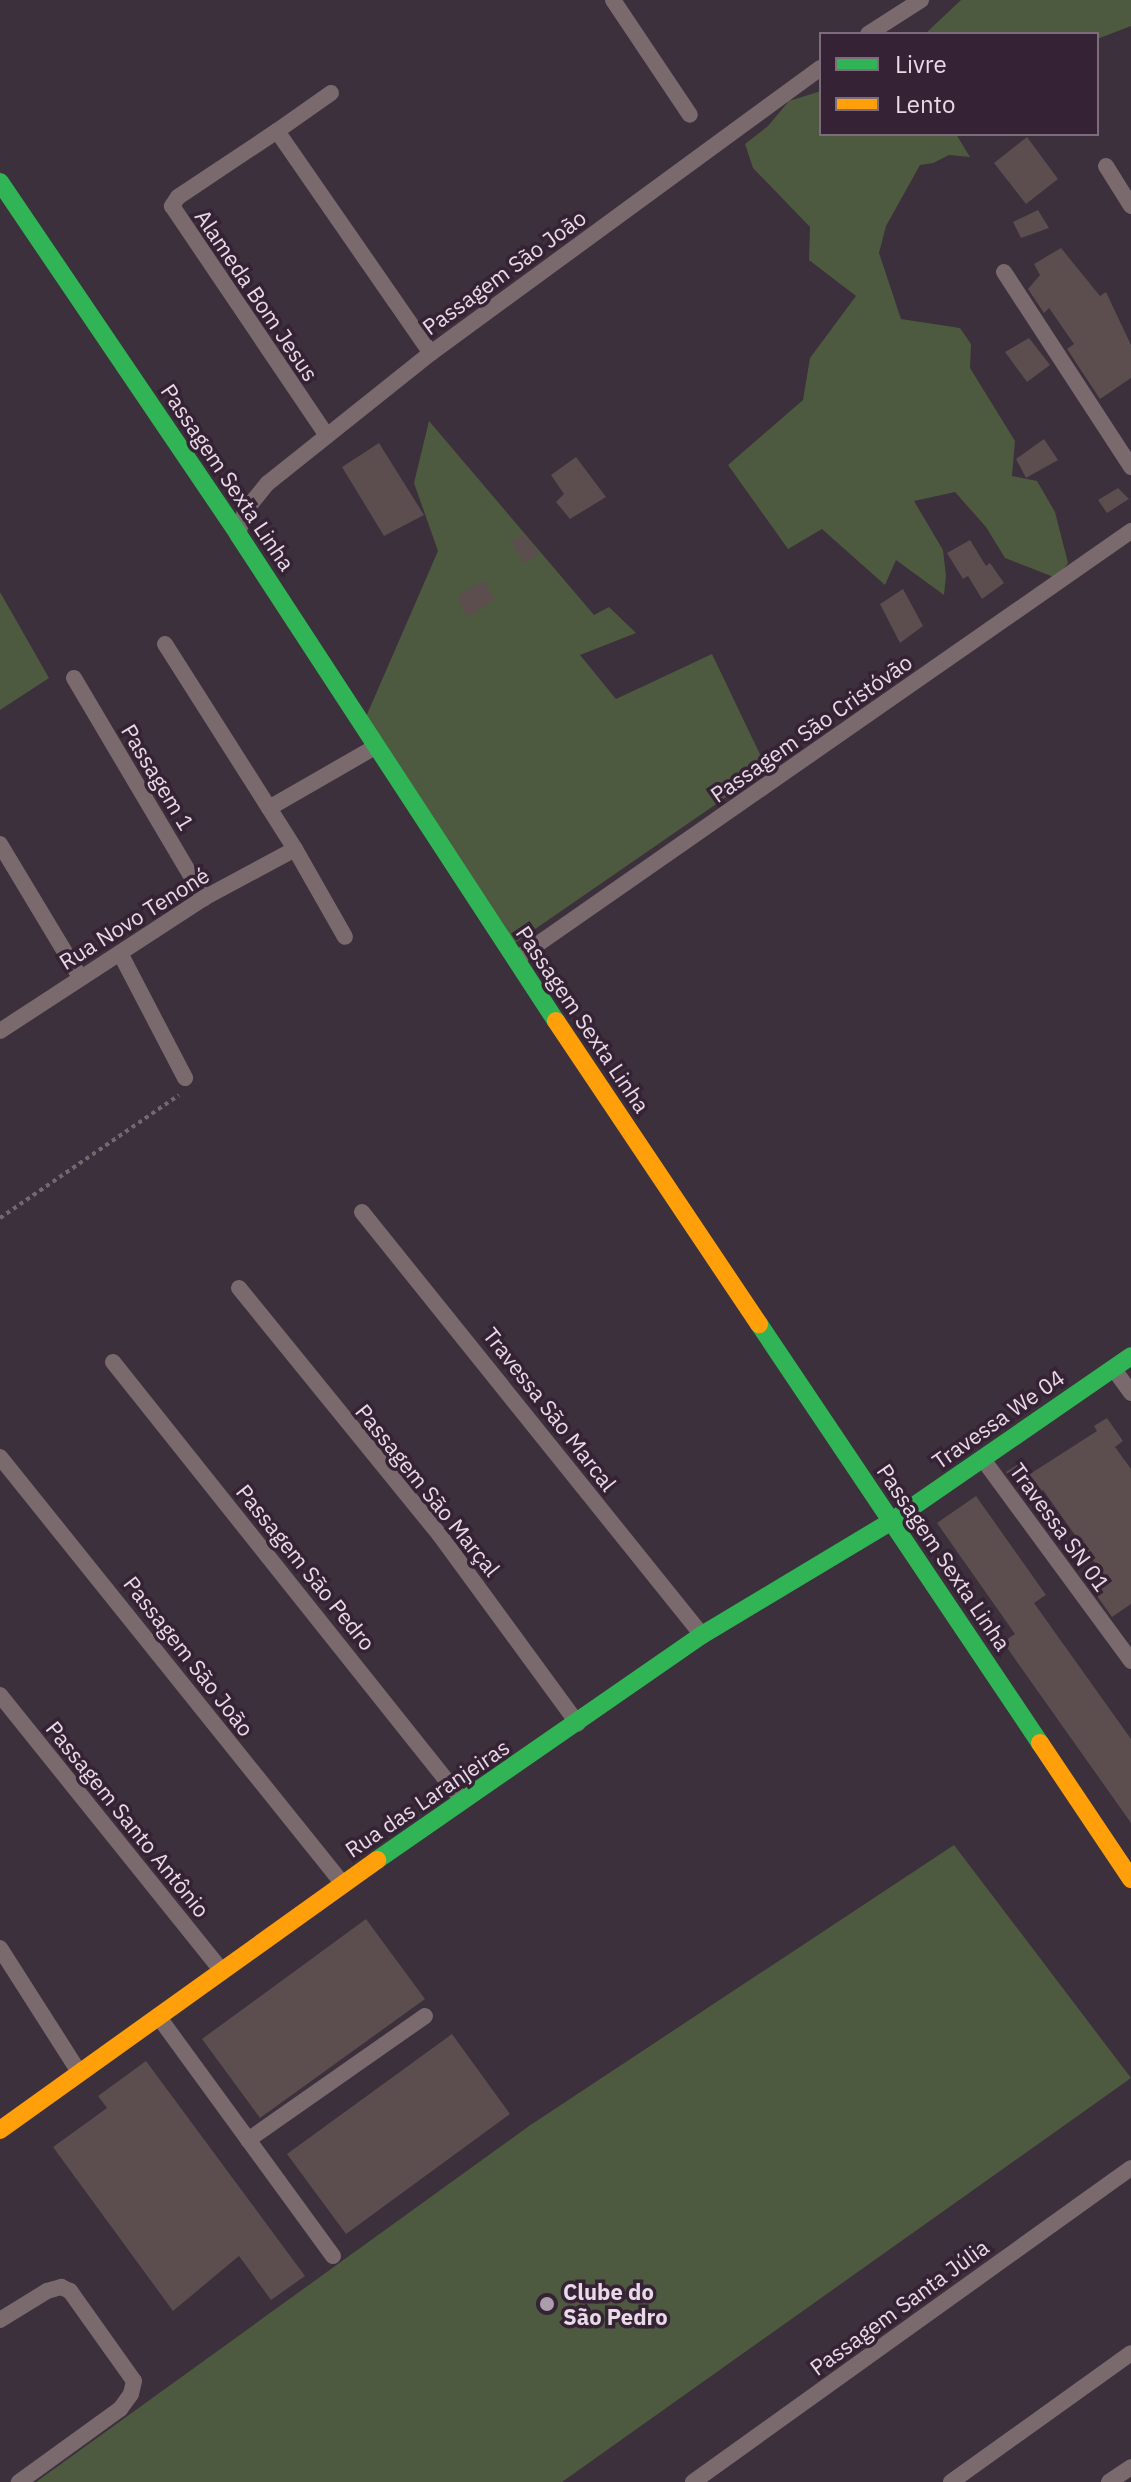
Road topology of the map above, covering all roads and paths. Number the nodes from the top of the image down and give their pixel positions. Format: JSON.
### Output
{"nodes":[{"id":1,"x":613,"y":0,"type":"edge"},
{"id":2,"x":921,"y":0,"type":"edge"},
{"id":3,"x":871,"y":32,"type":"edge"},
{"id":4,"x":819,"y":69,"type":"edge"},
{"id":5,"x":331,"y":93,"type":"dead end"},
{"id":6,"x":690,"y":115,"type":"dead end"},
{"id":7,"x":277,"y":131,"type":"junction"},
{"id":8,"x":1106,"y":166,"type":"dead end"},
{"id":9,"x":0,"y":182,"type":"edge"},
{"id":10,"x":1131,"y":206,"type":"edge"},
{"id":11,"x":1004,"y":272,"type":"dead end"},
{"id":12,"x":431,"y":353,"type":"junction"},
{"id":13,"x":327,"y":436,"type":"junction"},
{"id":14,"x":1131,"y":467,"type":"edge"},
{"id":15,"x":1131,"y":531,"type":"edge"},
{"id":16,"x":238,"y":534,"type":"junction"},
{"id":17,"x":165,"y":644,"type":"dead end"},
{"id":18,"x":74,"y":678,"type":"dead end"},
{"id":19,"x":375,"y":747,"type":"junction"},
{"id":20,"x":269,"y":808,"type":"junction"},
{"id":21,"x":0,"y":844,"type":"edge"},
{"id":22,"x":295,"y":849,"type":"junction"},
{"id":23,"x":204,"y":898,"type":"junction"},
{"id":24,"x":345,"y":937,"type":"dead end"},
{"id":25,"x":120,"y":953,"type":"junction"},
{"id":26,"x":515,"y":960,"type":"junction"},
{"id":27,"x":80,"y":977,"type":"junction"},
{"id":28,"x":0,"y":1031,"type":"edge"},
{"id":29,"x":185,"y":1078,"type":"joint"},
{"id":30,"x":362,"y":1212,"type":"dead end"},
{"id":31,"x":0,"y":1218,"type":"edge"},
{"id":32,"x":239,"y":1288,"type":"dead end"},
{"id":33,"x":1131,"y":1356,"type":"edge"},
{"id":34,"x":113,"y":1362,"type":"dead end"},
{"id":35,"x":1113,"y":1368,"type":"junction"},
{"id":36,"x":1131,"y":1393,"type":"edge"},
{"id":37,"x":0,"y":1457,"type":"edge"},
{"id":38,"x":982,"y":1458,"type":"junction"},
{"id":39,"x":892,"y":1521,"type":"junction"},
{"id":40,"x":702,"y":1635,"type":"junction"},
{"id":41,"x":1131,"y":1661,"type":"edge"},
{"id":42,"x":0,"y":1695,"type":"edge"},
{"id":43,"x":578,"y":1724,"type":"junction"},
{"id":44,"x":463,"y":1801,"type":"junction"},
{"id":45,"x":1131,"y":1879,"type":"edge"},
{"id":46,"x":343,"y":1884,"type":"junction"},
{"id":47,"x":0,"y":1948,"type":"edge"},
{"id":48,"x":222,"y":1971,"type":"junction"},
{"id":49,"x":158,"y":2016,"type":"junction"},
{"id":50,"x":425,"y":2016,"type":"dead end"},
{"id":51,"x":79,"y":2072,"type":"junction"},
{"id":52,"x":0,"y":2130,"type":"edge"},
{"id":53,"x":248,"y":2140,"type":"junction"},
{"id":54,"x":1131,"y":2168,"type":"edge"},
{"id":55,"x":333,"y":2256,"type":"dead end"},
{"id":56,"x":0,"y":2320,"type":"edge"},
{"id":57,"x":1131,"y":2353,"type":"edge"},
{"id":58,"x":1131,"y":2467,"type":"edge"},
{"id":59,"x":19,"y":2482,"type":"edge"},
{"id":60,"x":693,"y":2482,"type":"edge"},
{"id":61,"x":951,"y":2482,"type":"edge"},
{"id":62,"x":1109,"y":2482,"type":"edge"}],
"edges":[{"from":1,"to":6,"type":"street"},
{"from":2,"to":3,"type":"street"},
{"from":4,"to":12,"type":"street","name":"Passagem São João"},
{"from":5,"to":7,"type":"street"},
{"from":7,"to":12,"type":"street"},
{"from":7,"to":13,"type":"street","name":"Alameda Bom Jesus"},
{"from":8,"to":10,"type":"street"},
{"from":9,"to":16,"type":"street","name":"Passagem Sexta Linha"},
{"from":11,"to":14,"type":"street"},
{"from":12,"to":13,"type":"street","name":"Passagem São João"},
{"from":13,"to":16,"type":"street","name":"Passagem São João"},
{"from":15,"to":26,"type":"street","name":"Passagem São Cristóvão"},
{"from":16,"to":19,"type":"street","name":"Passagem Sexta Linha"},
{"from":17,"to":20,"type":"street"},
{"from":18,"to":23,"type":"street","name":"Passagem 1"},
{"from":19,"to":20,"type":"street"},
{"from":19,"to":26,"type":"street","name":"Passagem Sexta Linha"},
{"from":20,"to":22,"type":"street"},
{"from":21,"to":27,"type":"street"},
{"from":22,"to":23,"type":"street","name":"Rua Novo Tenoné"},
{"from":22,"to":24,"type":"street"},
{"from":23,"to":25,"type":"street","name":"Rua Novo Tenoné"},
{"from":25,"to":27,"type":"street","name":"Rua Novo Tenoné"},
{"from":25,"to":29,"type":"street"},
{"from":26,"to":39,"type":"street","name":"Passagem Sexta Linha"},
{"from":27,"to":28,"type":"street","name":"Rua Novo Tenoné"},
{"from":29,"to":31,"type":"path"},
{"from":30,"to":40,"type":"street","name":"Travessa São Marcal"},
{"from":32,"to":43,"type":"street","name":"Passagem São Marçal"},
{"from":33,"to":35,"type":"street","name":"Travessa We 04"},
{"from":34,"to":44,"type":"street","name":"Passagem São Pedro"},
{"from":35,"to":36,"type":"street"},
{"from":35,"to":38,"type":"street","name":"Travessa We 04"},
{"from":37,"to":46,"type":"street","name":"Passagem São João"},
{"from":38,"to":39,"type":"street","name":"Travessa We 04"},
{"from":38,"to":41,"type":"street","name":"Travessa SN 01"},
{"from":39,"to":40,"type":"street","name":"Rua das Laranjeiras"},
{"from":39,"to":45,"type":"street","name":"Passagem Sexta Linha"},
{"from":40,"to":43,"type":"street","name":"Rua das Laranjeiras"},
{"from":42,"to":48,"type":"street","name":"Passagem Santo Antônio"},
{"from":43,"to":44,"type":"street","name":"Rua das Laranjeiras"},
{"from":44,"to":46,"type":"street","name":"Rua das Laranjeiras"},
{"from":46,"to":48,"type":"street","name":"Rua das Laranjeiras"},
{"from":47,"to":51,"type":"street"},
{"from":48,"to":49,"type":"street","name":"Rua das Laranjeiras"},
{"from":49,"to":51,"type":"street","name":"Rua das Laranjeiras"},
{"from":49,"to":53,"type":"street"},
{"from":50,"to":53,"type":"street"},
{"from":51,"to":52,"type":"street","name":"Rua das Laranjeiras"},
{"from":53,"to":55,"type":"street"},
{"from":54,"to":60,"type":"street","name":"Passagem Santa Júlia"},
{"from":56,"to":59,"type":"street"},
{"from":57,"to":61,"type":"street"},
{"from":58,"to":62,"type":"street"}]}
